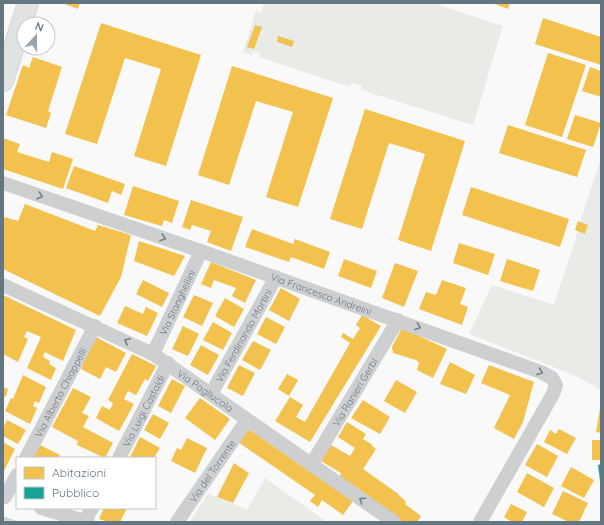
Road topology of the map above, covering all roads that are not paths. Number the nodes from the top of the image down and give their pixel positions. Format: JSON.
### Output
{"nodes":[{"id":1,"x":28,"y":3,"type":"edge"},
{"id":2,"x":4,"y":75,"type":"edge"},
{"id":3,"x":3,"y":184,"type":"edge"},
{"id":4,"x":202,"y":251,"type":"junction"},
{"id":5,"x":276,"y":277,"type":"junction"},
{"id":6,"x":3,"y":285,"type":"edge"},
{"id":7,"x":398,"y":320,"type":"junction"},
{"id":8,"x":95,"y":326,"type":"junction"},
{"id":9,"x":153,"y":354,"type":"junction"},
{"id":10,"x":168,"y":364,"type":"junction"},
{"id":11,"x":211,"y":394,"type":"junction"},
{"id":12,"x":247,"y":420,"type":"junction"},
{"id":13,"x":27,"y":457,"type":"edge"},
{"id":14,"x":120,"y":457,"type":"edge"},
{"id":15,"x":311,"y":465,"type":"junction"},
{"id":16,"x":16,"y":478,"type":"edge"},
{"id":17,"x":8,"y":498,"type":"edge"},
{"id":18,"x":44,"y":509,"type":"edge"},
{"id":19,"x":92,"y":509,"type":"edge"},
{"id":20,"x":87,"y":522,"type":"edge"},
{"id":21,"x":177,"y":522,"type":"edge"},
{"id":22,"x":394,"y":522,"type":"edge"},
{"id":23,"x":480,"y":522,"type":"edge"}],
"edges":[{"from":1,"to":2,"type":"street"},
{"from":3,"to":4,"type":"street","name":"Via Francesco Andreini","one_way":true},
{"from":4,"to":5,"type":"street","name":"Via Francesco Andreini"},
{"from":4,"to":9,"type":"street","name":"Via Stanghellini"},
{"from":5,"to":7,"type":"street","name":"Via Francesco Andreini"},
{"from":5,"to":11,"type":"street","name":"Via Ferdinando Martini"},
{"from":6,"to":8,"type":"street","name":"Via Pagliucola"},
{"from":7,"to":15,"type":"street","name":"Via Ranieri Gerbi"},
{"from":7,"to":23,"type":"street","name":"Via Francesco Andreini","one_way":true},
{"from":9,"to":8,"type":"street","name":"Via Pagliucola","one_way":true},
{"from":8,"to":13,"type":"street","name":"Via Alberto Chiappelli"},
{"from":9,"to":10,"type":"street","name":"Via Pagliucola"},
{"from":10,"to":11,"type":"street","name":"Via Pagliucola"},
{"from":10,"to":14,"type":"street","name":"Via Luigi Castaldi"},
{"from":11,"to":12,"type":"street","name":"Via Pagliucola"},
{"from":12,"to":15,"type":"street","name":"Via Pagliucola"},
{"from":12,"to":21,"type":"street","name":"Via del Torrente"},
{"from":22,"to":15,"type":"street","name":"Via Pagliucola","one_way":true},
{"from":16,"to":17,"type":"street"},
{"from":18,"to":20,"type":"street"},
{"from":19,"to":20,"type":"street"}]}
